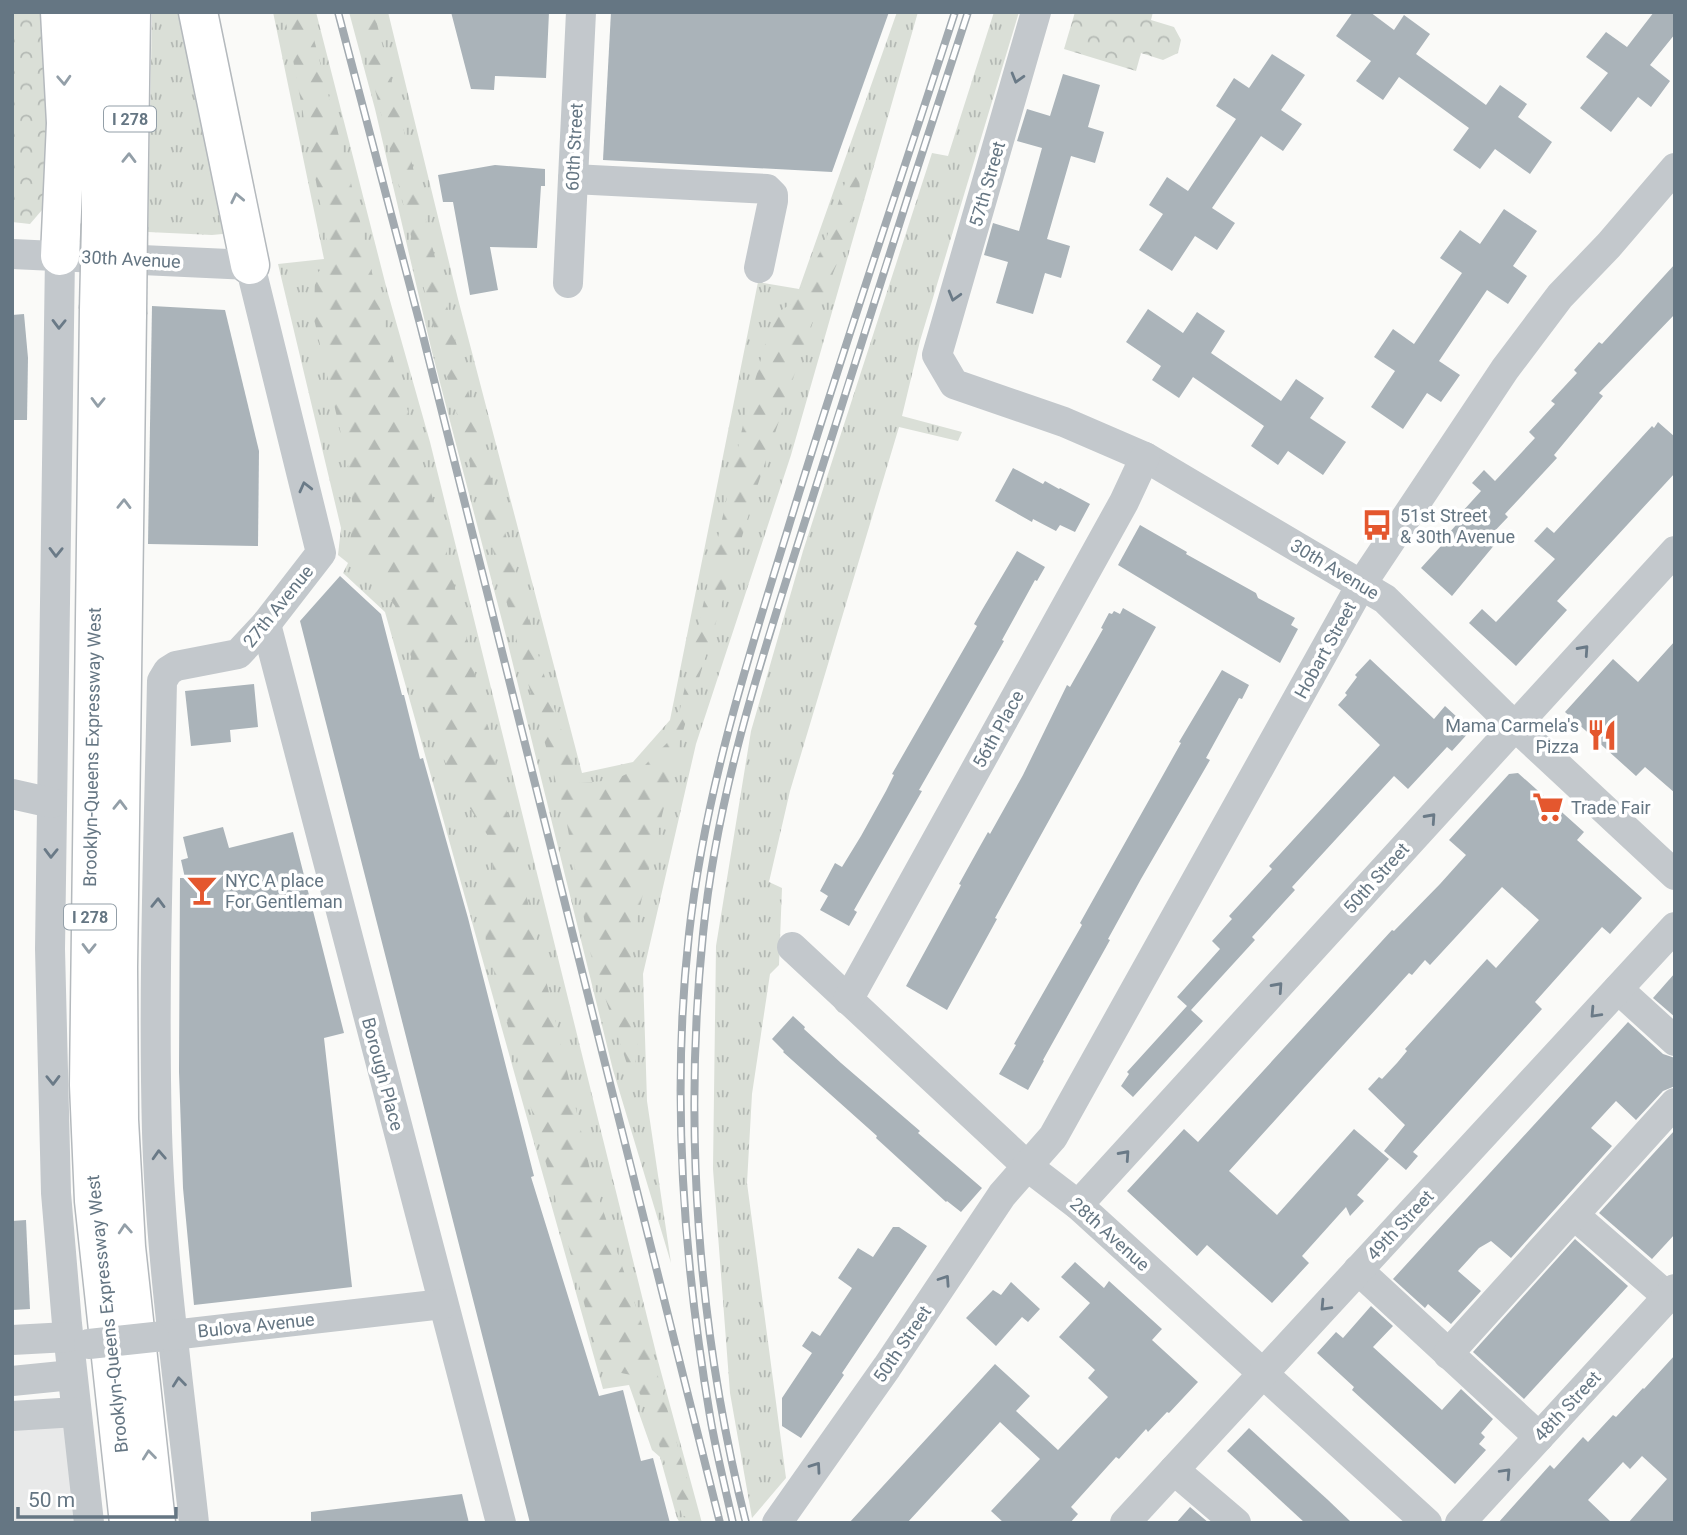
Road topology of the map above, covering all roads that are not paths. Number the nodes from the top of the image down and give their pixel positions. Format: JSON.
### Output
{"nodes":[{"id":1,"x":60,"y":12,"type":"edge"},
{"id":2,"x":96,"y":12,"type":"edge"},
{"id":3,"x":131,"y":12,"type":"edge"},
{"id":4,"x":198,"y":12,"type":"edge"},
{"id":5,"x":581,"y":12,"type":"edge"},
{"id":6,"x":1037,"y":12,"type":"edge"},
{"id":7,"x":1675,"y":169,"type":"edge"},
{"id":8,"x":573,"y":180,"type":"junction"},
{"id":9,"x":114,"y":225,"type":"junction"},
{"id":10,"x":12,"y":254,"type":"edge"},
{"id":11,"x":60,"y":256,"type":"junction"},
{"id":12,"x":250,"y":265,"type":"junction"},
{"id":13,"x":759,"y":268,"type":"dead end"},
{"id":14,"x":568,"y":283,"type":"dead end"},
{"id":15,"x":113,"y":312,"type":"junction"},
{"id":16,"x":937,"y":355,"type":"joint"},
{"id":17,"x":1145,"y":457,"type":"junction"},
{"id":18,"x":1675,"y":551,"type":"edge"},
{"id":19,"x":1361,"y":585,"type":"junction"},
{"id":20,"x":266,"y":624,"type":"junction"},
{"id":21,"x":1515,"y":726,"type":"junction"},
{"id":22,"x":12,"y":794,"type":"edge"},
{"id":23,"x":52,"y":803,"type":"junction"},
{"id":24,"x":1675,"y":875,"type":"edge"},
{"id":25,"x":1675,"y":927,"type":"edge"},
{"id":26,"x":792,"y":947,"type":"dead end"},
{"id":27,"x":1618,"y":989,"type":"junction"},
{"id":28,"x":848,"y":1000,"type":"junction"},
{"id":29,"x":1675,"y":1041,"type":"edge"},
{"id":30,"x":1675,"y":1103,"type":"edge"},
{"id":31,"x":1027,"y":1166,"type":"junction"},
{"id":32,"x":1078,"y":1205,"type":"junction"},
{"id":33,"x":1574,"y":1215,"type":"junction"},
{"id":34,"x":1358,"y":1270,"type":"junction"},
{"id":35,"x":1671,"y":1293,"type":"edge"},
{"id":36,"x":443,"y":1304,"type":"junction"},
{"id":37,"x":164,"y":1336,"type":"junction"},
{"id":38,"x":12,"y":1340,"type":"edge"},
{"id":39,"x":75,"y":1351,"type":"junction"},
{"id":40,"x":1448,"y":1354,"type":"junction"},
{"id":41,"x":1263,"y":1373,"type":"junction"},
{"id":42,"x":12,"y":1381,"type":"edge"},
{"id":43,"x":76,"y":1412,"type":"junction"},
{"id":44,"x":12,"y":1416,"type":"edge"},
{"id":45,"x":1539,"y":1437,"type":"junction"},
{"id":46,"x":1174,"y":1470,"type":"junction"},
{"id":47,"x":89,"y":1523,"type":"edge"},
{"id":48,"x":128,"y":1523,"type":"edge"},
{"id":49,"x":156,"y":1523,"type":"edge"},
{"id":50,"x":194,"y":1523,"type":"edge"},
{"id":51,"x":501,"y":1523,"type":"edge"},
{"id":52,"x":777,"y":1523,"type":"edge"},
{"id":53,"x":1125,"y":1523,"type":"edge"},
{"id":54,"x":1236,"y":1523,"type":"edge"},
{"id":55,"x":1427,"y":1523,"type":"edge"},
{"id":56,"x":1460,"y":1523,"type":"edge"}],
"edges":[{"from":1,"to":11,"type":"highway","one_way":true},
{"from":2,"to":9,"type":"highway","name":"Brooklyn-Queens Expressway West","number":"I 278"},
{"from":9,"to":3,"type":"highway","name":"Brooklyn-Queens Expressway West","number":"I 278","one_way":true},
{"from":12,"to":4,"type":"highway","one_way":true},
{"from":5,"to":8,"type":"street","name":"60th Street"},
{"from":6,"to":16,"type":"street","name":"57th Street","one_way":true},
{"from":7,"to":19,"type":"street","name":"Hobart Street"},
{"from":8,"to":13,"type":"street"},
{"from":8,"to":14,"type":"street","name":"60th Street"},
{"from":9,"to":15,"type":"highway","name":"Brooklyn-Queens Expressway West","number":"I 278","bridge":true},
{"from":10,"to":11,"type":"street","name":"30th Avenue"},
{"from":11,"to":12,"type":"street","name":"30th Avenue"},
{"from":11,"to":23,"type":"street","name":"Brooklyn-Queens Expressway West","one_way":true},
{"from":20,"to":12,"type":"street","name":"27th Avenue","one_way":true},
{"from":15,"to":48,"type":"highway","name":"Brooklyn-Queens Expressway West","number":"I 278","one_way":true},
{"from":49,"to":15,"type":"highway","name":"Brooklyn-Queens Expressway West","number":"I 278","one_way":true},
{"from":16,"to":17,"type":"street","name":"30th Avenue"},
{"from":17,"to":19,"type":"street","name":"30th Avenue"},
{"from":17,"to":28,"type":"street","name":"56th Place"},
{"from":21,"to":18,"type":"street","name":"50th Street","one_way":true},
{"from":19,"to":21,"type":"street","name":"30th Avenue"},
{"from":19,"to":31,"type":"street","name":"Hobart Street"},
{"from":20,"to":36,"type":"street","name":"Borough Place"},
{"from":37,"to":20,"type":"street","name":"27th Avenue","one_way":true},
{"from":21,"to":24,"type":"street","name":"30th Avenue"},
{"from":32,"to":21,"type":"street","name":"50th Street","one_way":true},
{"from":22,"to":23,"type":"street"},
{"from":23,"to":39,"type":"street","name":"Brooklyn-Queens Expressway West","one_way":true},
{"from":25,"to":27,"type":"street","name":"49th Street"},
{"from":26,"to":28,"type":"street","name":"28th Avenue"},
{"from":27,"to":29,"type":"street"},
{"from":27,"to":34,"type":"street","name":"49th Street","one_way":true},
{"from":28,"to":31,"type":"street","name":"28th Avenue"},
{"from":30,"to":33,"type":"street"},
{"from":31,"to":32,"type":"street","name":"28th Avenue"},
{"from":52,"to":31,"type":"street","name":"50th Street","one_way":true},
{"from":32,"to":41,"type":"street","name":"28th Avenue"},
{"from":33,"to":35,"type":"street"},
{"from":33,"to":40,"type":"street"},
{"from":34,"to":40,"type":"street"},
{"from":34,"to":41,"type":"street","name":"49th Street","one_way":true},
{"from":35,"to":45,"type":"street","name":"48th Street"},
{"from":36,"to":37,"type":"street","name":"Bulova Avenue"},
{"from":36,"to":51,"type":"street","name":"Borough Place"},
{"from":37,"to":39,"type":"street","name":"Bulova Avenue","bridge":true},
{"from":50,"to":37,"type":"street","one_way":true},
{"from":38,"to":39,"type":"street"},
{"from":39,"to":42,"type":"street"},
{"from":39,"to":43,"type":"street","name":"Brooklyn-Queens Expressway West"},
{"from":40,"to":45,"type":"street"},
{"from":41,"to":46,"type":"street","name":"49th Street"},
{"from":41,"to":55,"type":"street","name":"28th Avenue"},
{"from":43,"to":44,"type":"street"},
{"from":43,"to":47,"type":"street","name":"Brooklyn-Queens Expressway West"},
{"from":56,"to":45,"type":"street","name":"48th Street","one_way":true},
{"from":46,"to":53,"type":"street","name":"49th Street"},
{"from":46,"to":54,"type":"street"}]}
